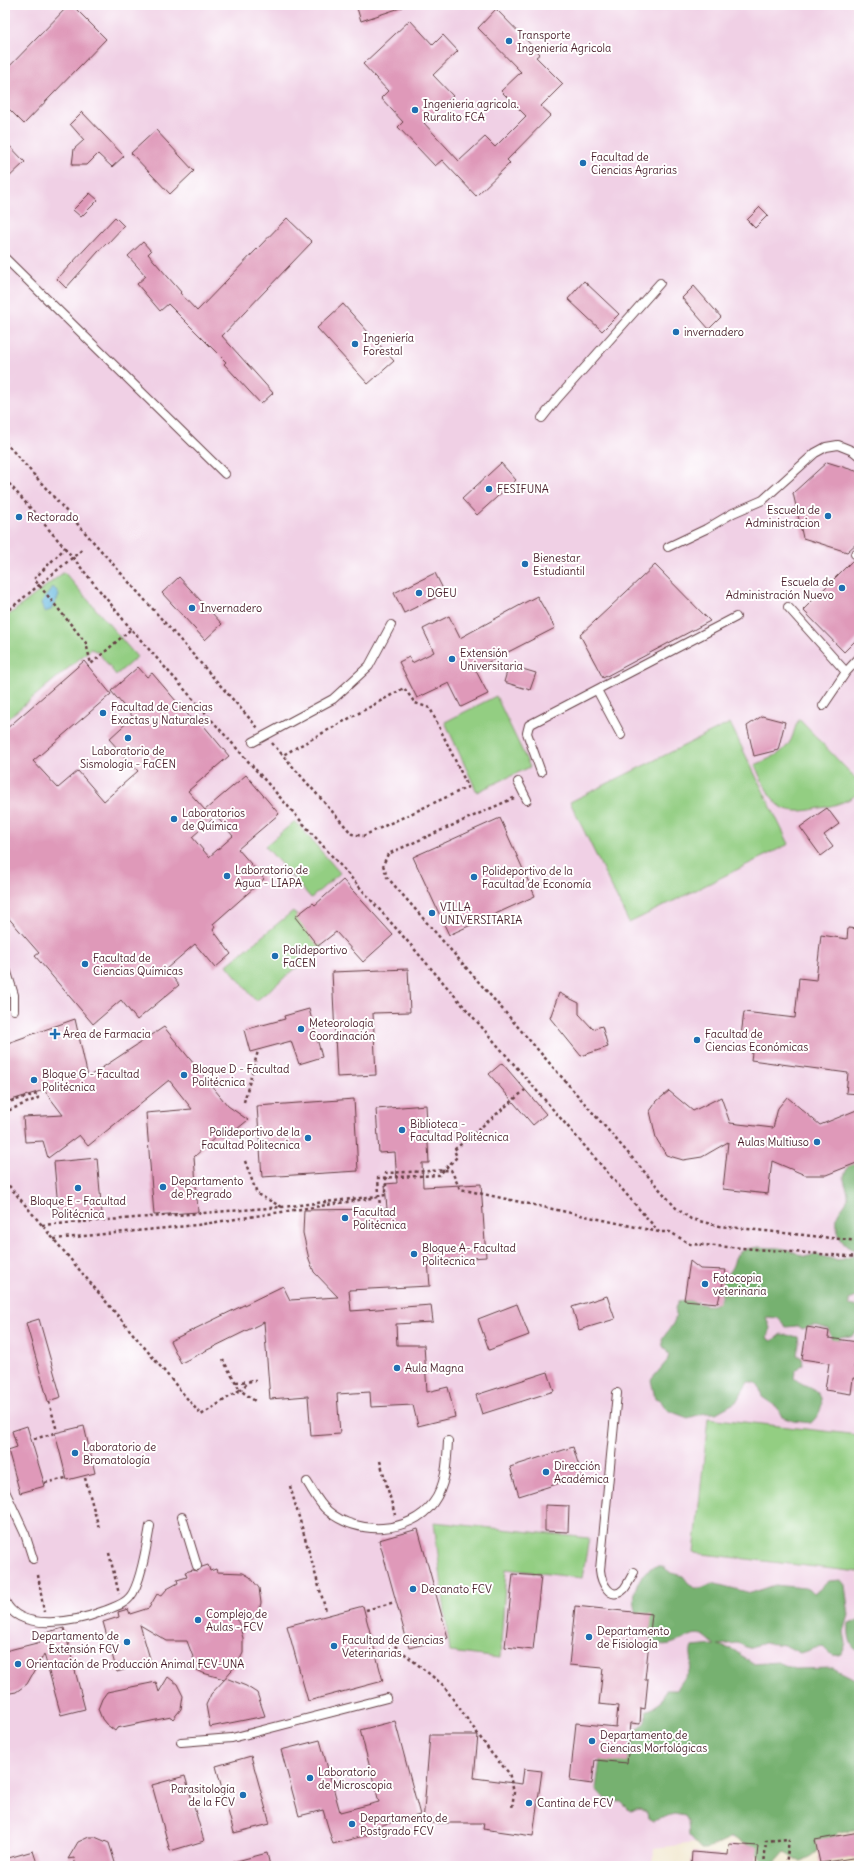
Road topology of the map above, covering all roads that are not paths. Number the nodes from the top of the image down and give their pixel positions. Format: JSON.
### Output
{"nodes":[{"id":1,"x":5,"y":258,"type":"edge"},
{"id":2,"x":660,"y":283,"type":"dead end"},
{"id":3,"x":542,"y":418,"type":"dead end"},
{"id":4,"x":859,"y":456,"type":"edge"},
{"id":5,"x":225,"y":474,"type":"dead end"},
{"id":6,"x":668,"y":547,"type":"dead end"},
{"id":7,"x":788,"y":607,"type":"dead end"},
{"id":8,"x":736,"y":617,"type":"dead end"},
{"id":9,"x":392,"y":625,"type":"dead end"},
{"id":10,"x":859,"y":658,"type":"edge"},
{"id":11,"x":846,"y":672,"type":"junction"},
{"id":12,"x":597,"y":690,"type":"junction"},
{"id":13,"x":823,"y":706,"type":"dead end"},
{"id":14,"x":621,"y":735,"type":"dead end"},
{"id":15,"x":253,"y":742,"type":"dead end"},
{"id":16,"x":541,"y":772,"type":"dead end"},
{"id":17,"x":518,"y":782,"type":"dead end"},
{"id":18,"x":525,"y":797,"type":"road end"},
{"id":19,"x":5,"y":966,"type":"edge"},
{"id":20,"x":14,"y":1010,"type":"dead end"},
{"id":21,"x":617,"y":1394,"type":"dead end"},
{"id":22,"x":448,"y":1442,"type":"dead end"},
{"id":23,"x":307,"y":1482,"type":"dead end"},
{"id":24,"x":5,"y":1491,"type":"edge"},
{"id":25,"x":182,"y":1517,"type":"dead end"},
{"id":26,"x":150,"y":1526,"type":"dead end"},
{"id":27,"x":33,"y":1559,"type":"dead end"},
{"id":28,"x":197,"y":1566,"type":"dead end"},
{"id":29,"x":634,"y":1572,"type":"dead end"},
{"id":30,"x":5,"y":1601,"type":"edge"},
{"id":31,"x":387,"y":1698,"type":"dead end"},
{"id":32,"x":181,"y":1742,"type":"dead end"}],
"edges":[{"from":1,"to":5,"type":"lane"},
{"from":2,"to":3,"type":"lane"},
{"from":4,"to":6,"type":"lane"},
{"from":7,"to":11,"type":"lane"},
{"from":8,"to":12,"type":"lane"},
{"from":9,"to":15,"type":"lane"},
{"from":10,"to":11,"type":"lane"},
{"from":11,"to":13,"type":"lane"},
{"from":12,"to":14,"type":"lane"},
{"from":12,"to":16,"type":"lane"},
{"from":17,"to":18,"type":"lane"},
{"from":19,"to":20,"type":"lane"},
{"from":21,"to":29,"type":"lane"},
{"from":22,"to":23,"type":"lane"},
{"from":24,"to":27,"type":"lane"},
{"from":25,"to":28,"type":"lane"},
{"from":26,"to":30,"type":"lane"},
{"from":31,"to":32,"type":"lane"}]}
